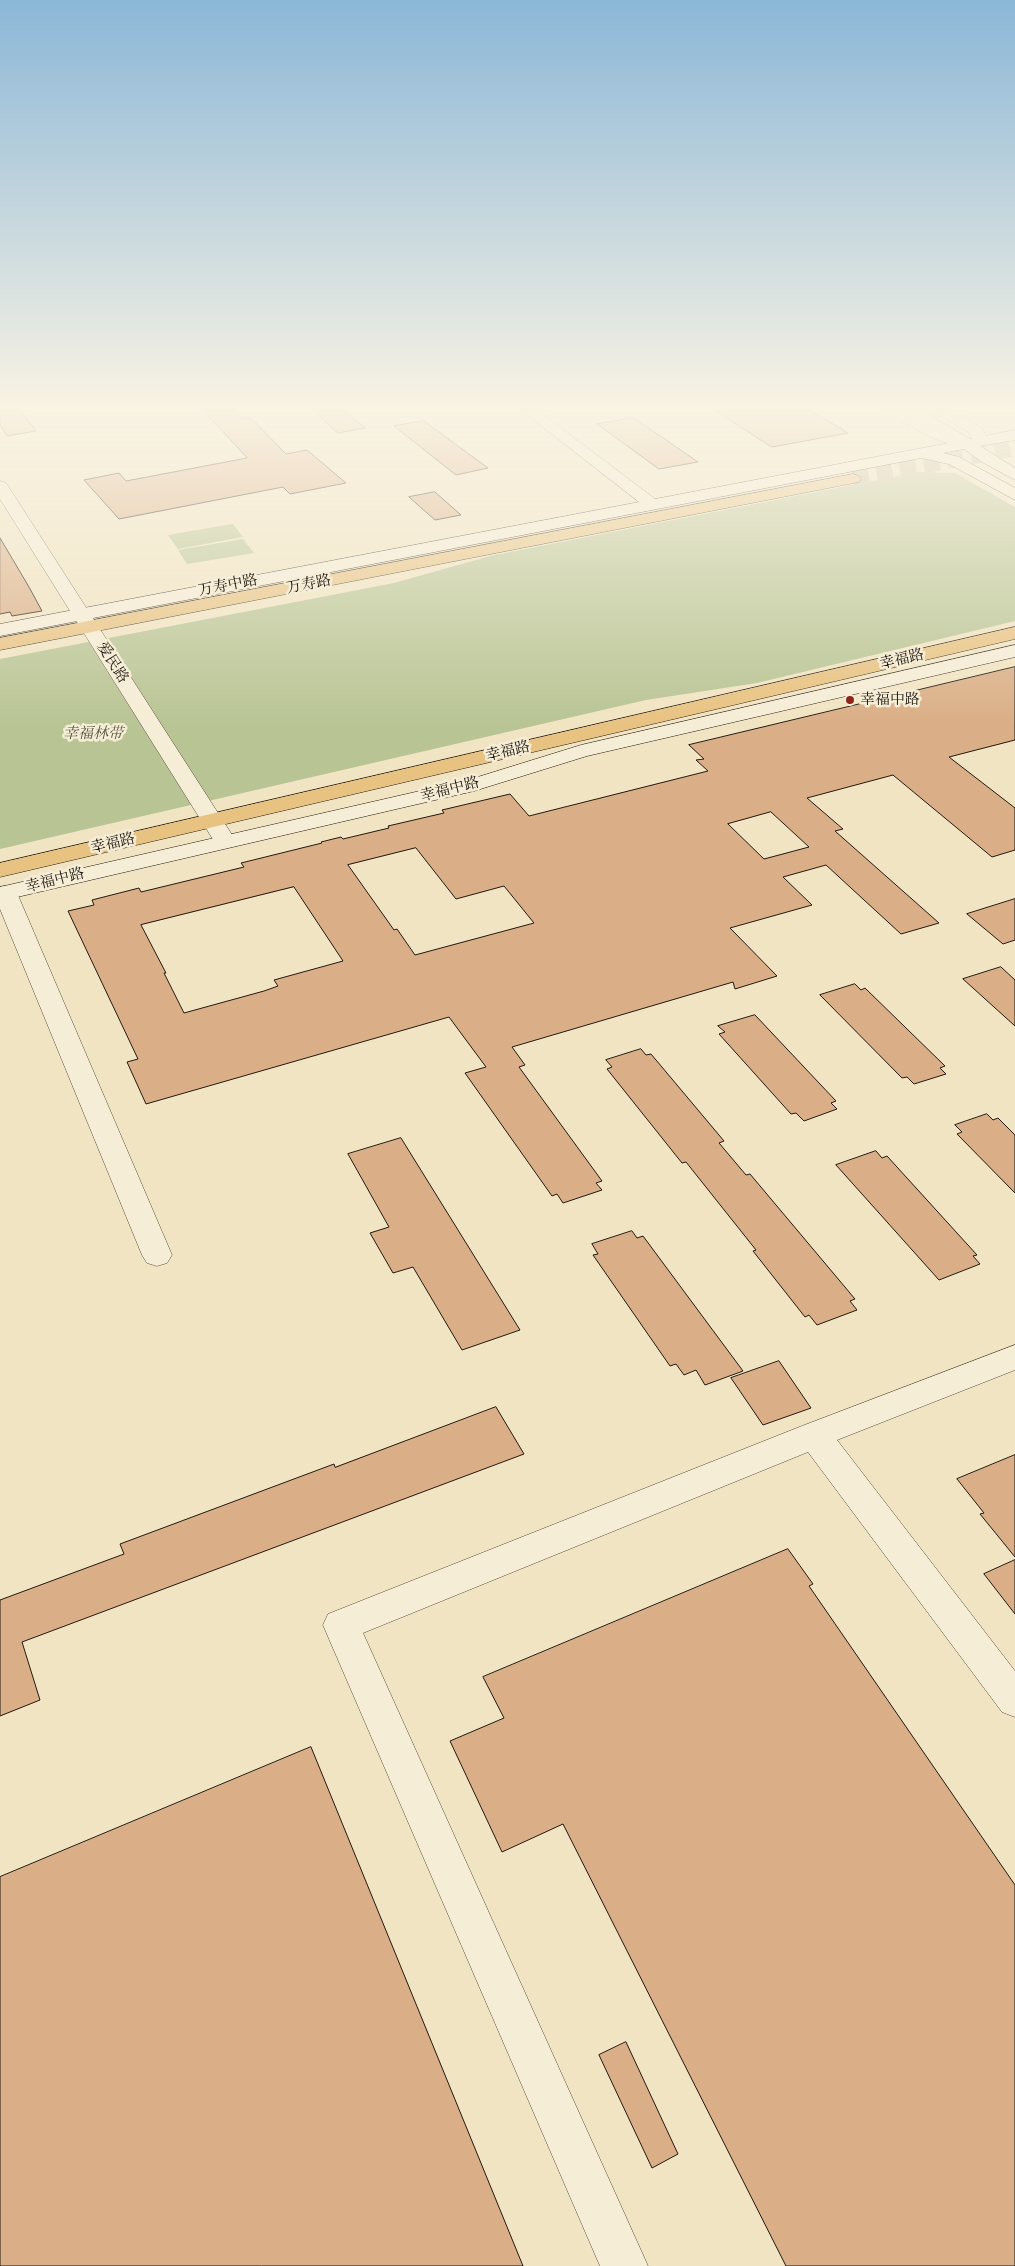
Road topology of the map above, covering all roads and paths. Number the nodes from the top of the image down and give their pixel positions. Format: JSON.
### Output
{"nodes":[{"id":1,"x":19,"y":516,"type":"edge"},
{"id":2,"x":600,"y":516,"type":"edge"},
{"id":3,"x":654,"y":516,"type":"edge"},
{"id":4,"x":85,"y":621,"type":"junction"},
{"id":5,"x":0,"y":630,"type":"edge"},
{"id":6,"x":1015,"y":633,"type":"edge"},
{"id":7,"x":0,"y":643,"type":"edge"},
{"id":8,"x":1015,"y":651,"type":"edge"},
{"id":9,"x":212,"y":821,"type":"junction"},
{"id":10,"x":225,"y":840,"type":"junction"},
{"id":11,"x":2,"y":886,"type":"edge"},
{"id":12,"x":157,"y":1255,"type":"dead end"},
{"id":13,"x":1015,"y":1357,"type":"edge"},
{"id":14,"x":814,"y":1435,"type":"junction"},
{"id":15,"x":1015,"y":1700,"type":"edge"},
{"id":16,"x":624,"y":2266,"type":"edge"}],
"edges":[{"from":1,"to":4,"type":"main road","name":"爱民路"},
{"from":2,"to":4,"type":"main road","name":"万寿中路"},
{"from":3,"to":4,"type":"main road","name":"万寿路"},
{"from":4,"to":5,"type":"main road","name":"万寿中路"},
{"from":4,"to":7,"type":"main road","name":"万寿路"},
{"from":4,"to":9,"type":"main road","name":"爱民路"},
{"from":6,"to":9,"type":"main road","name":"幸福路"},
{"from":8,"to":10,"type":"main road","name":"幸福中路"},
{"from":9,"to":10,"type":"main road","name":"爱民路"},
{"from":9,"to":11,"type":"main road","name":"幸福路"},
{"from":10,"to":11,"type":"main road","name":"幸福中路"},
{"from":11,"to":12,"type":"main road"},
{"from":13,"to":14,"type":"main road"},
{"from":14,"to":15,"type":"main road"},
{"from":14,"to":16,"type":"main road"}]}
